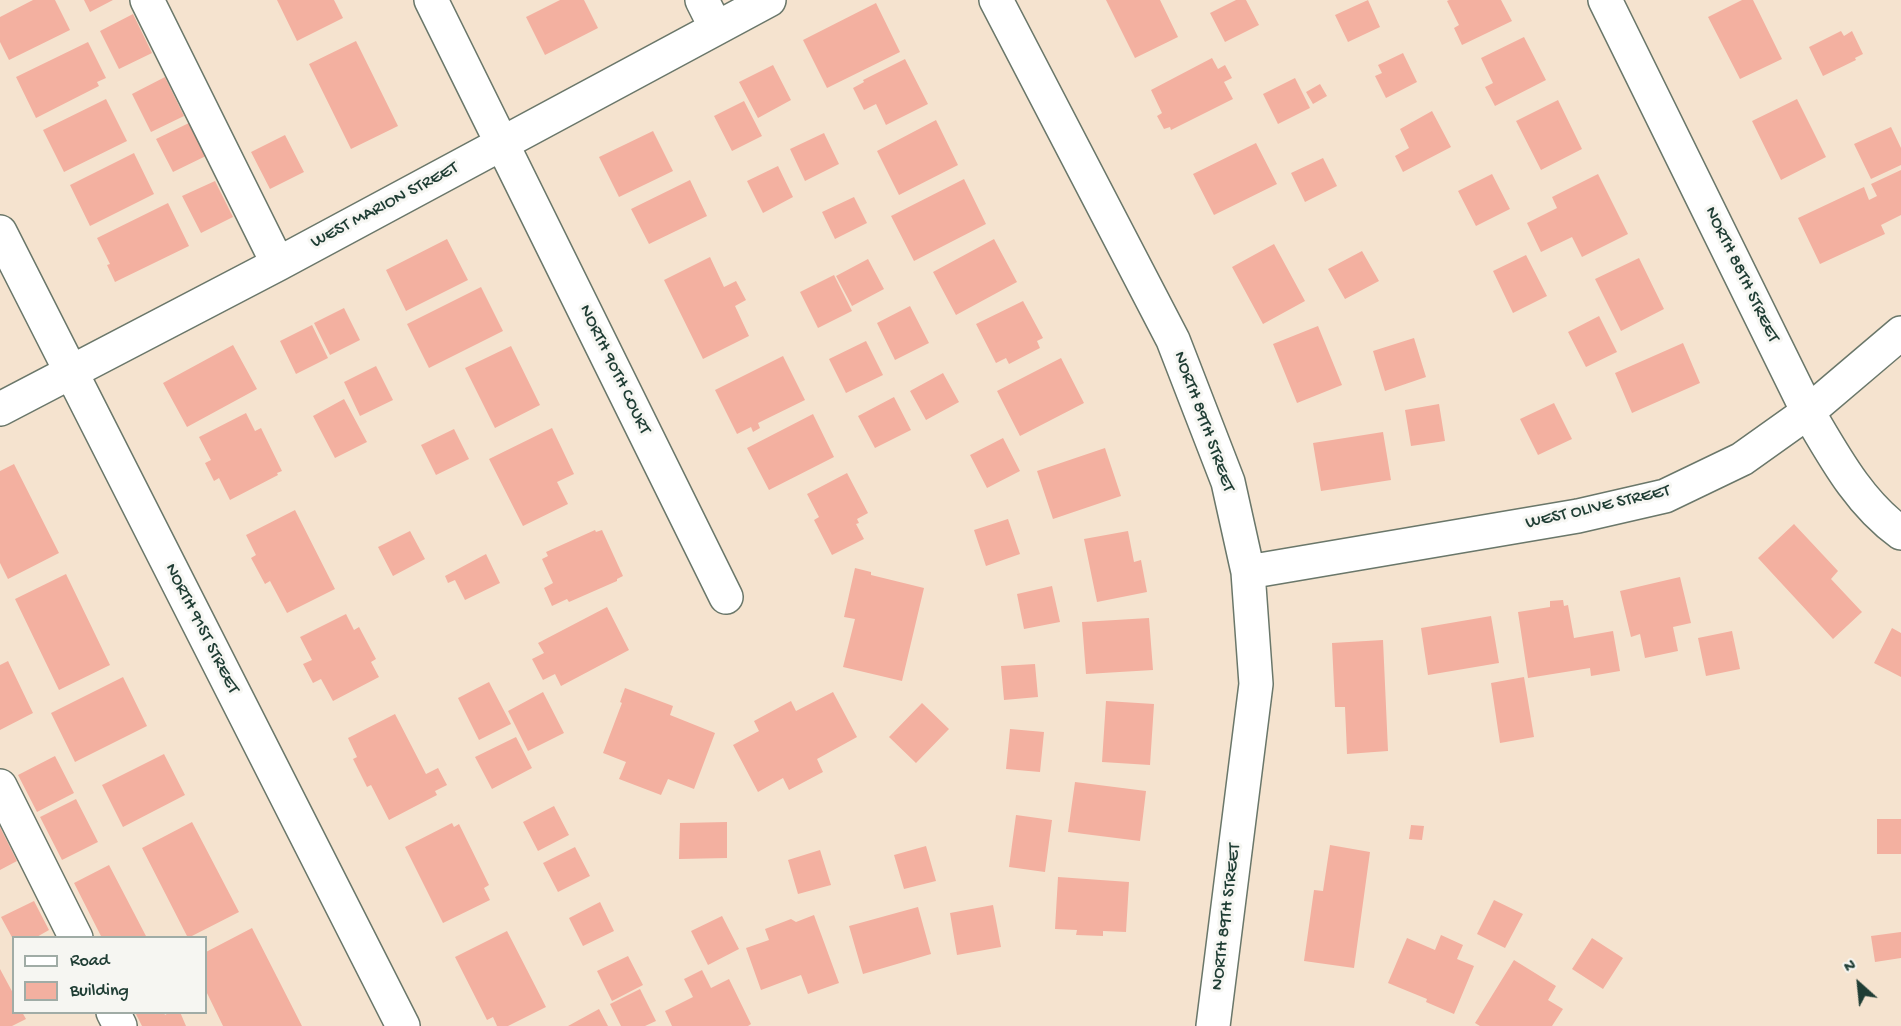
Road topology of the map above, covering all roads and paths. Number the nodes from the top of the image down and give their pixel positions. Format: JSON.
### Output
{"nodes":[{"id":1,"x":147,"y":0,"type":"edge"},
{"id":2,"x":431,"y":0,"type":"edge"},
{"id":3,"x":769,"y":0,"type":"edge"},
{"id":4,"x":996,"y":0,"type":"edge"},
{"id":5,"x":1605,"y":0,"type":"edge"},
{"id":6,"x":709,"y":14,"type":"edge"},
{"id":7,"x":502,"y":143,"type":"junction"},
{"id":8,"x":0,"y":232,"type":"edge"},
{"id":9,"x":278,"y":264,"type":"junction"},
{"id":10,"x":1901,"y":333,"type":"edge"},
{"id":11,"x":70,"y":373,"type":"junction"},
{"id":12,"x":0,"y":409,"type":"edge"},
{"id":13,"x":1808,"y":412,"type":"junction"},
{"id":14,"x":1901,"y":533,"type":"edge"},
{"id":15,"x":1248,"y":572,"type":"junction"},
{"id":16,"x":726,"y":597,"type":"dead end"},
{"id":17,"x":0,"y":786,"type":"edge"},
{"id":18,"x":75,"y":936,"type":"edge"},
{"id":19,"x":403,"y":1026,"type":"edge"},
{"id":20,"x":1213,"y":1026,"type":"edge"}],
"edges":[{"from":1,"to":9,"type":"street"},
{"from":2,"to":7,"type":"street","name":"NORTH 90TH COURT"},
{"from":3,"to":6,"type":"street","name":"WEST MARION STREET"},
{"from":4,"to":15,"type":"street","name":"NORTH 89TH STREET"},
{"from":5,"to":13,"type":"street","name":"NORTH 88TH STREET"},
{"from":6,"to":7,"type":"street","name":"WEST MARION STREET"},
{"from":7,"to":9,"type":"street","name":"WEST MARION STREET"},
{"from":7,"to":16,"type":"street","name":"NORTH 90TH COURT"},
{"from":8,"to":11,"type":"street","name":"NORTH 91ST STREET"},
{"from":9,"to":11,"type":"street","name":"WEST MARION STREET"},
{"from":10,"to":13,"type":"street","name":"WEST OLIVE STREET"},
{"from":11,"to":12,"type":"street","name":"WEST MARION STREET"},
{"from":11,"to":19,"type":"street","name":"NORTH 91ST STREET"},
{"from":13,"to":14,"type":"street","name":"NORTH 88TH STREET"},
{"from":13,"to":15,"type":"street","name":"WEST OLIVE STREET"},
{"from":15,"to":20,"type":"street","name":"NORTH 89TH STREET"},
{"from":17,"to":18,"type":"street"}]}
